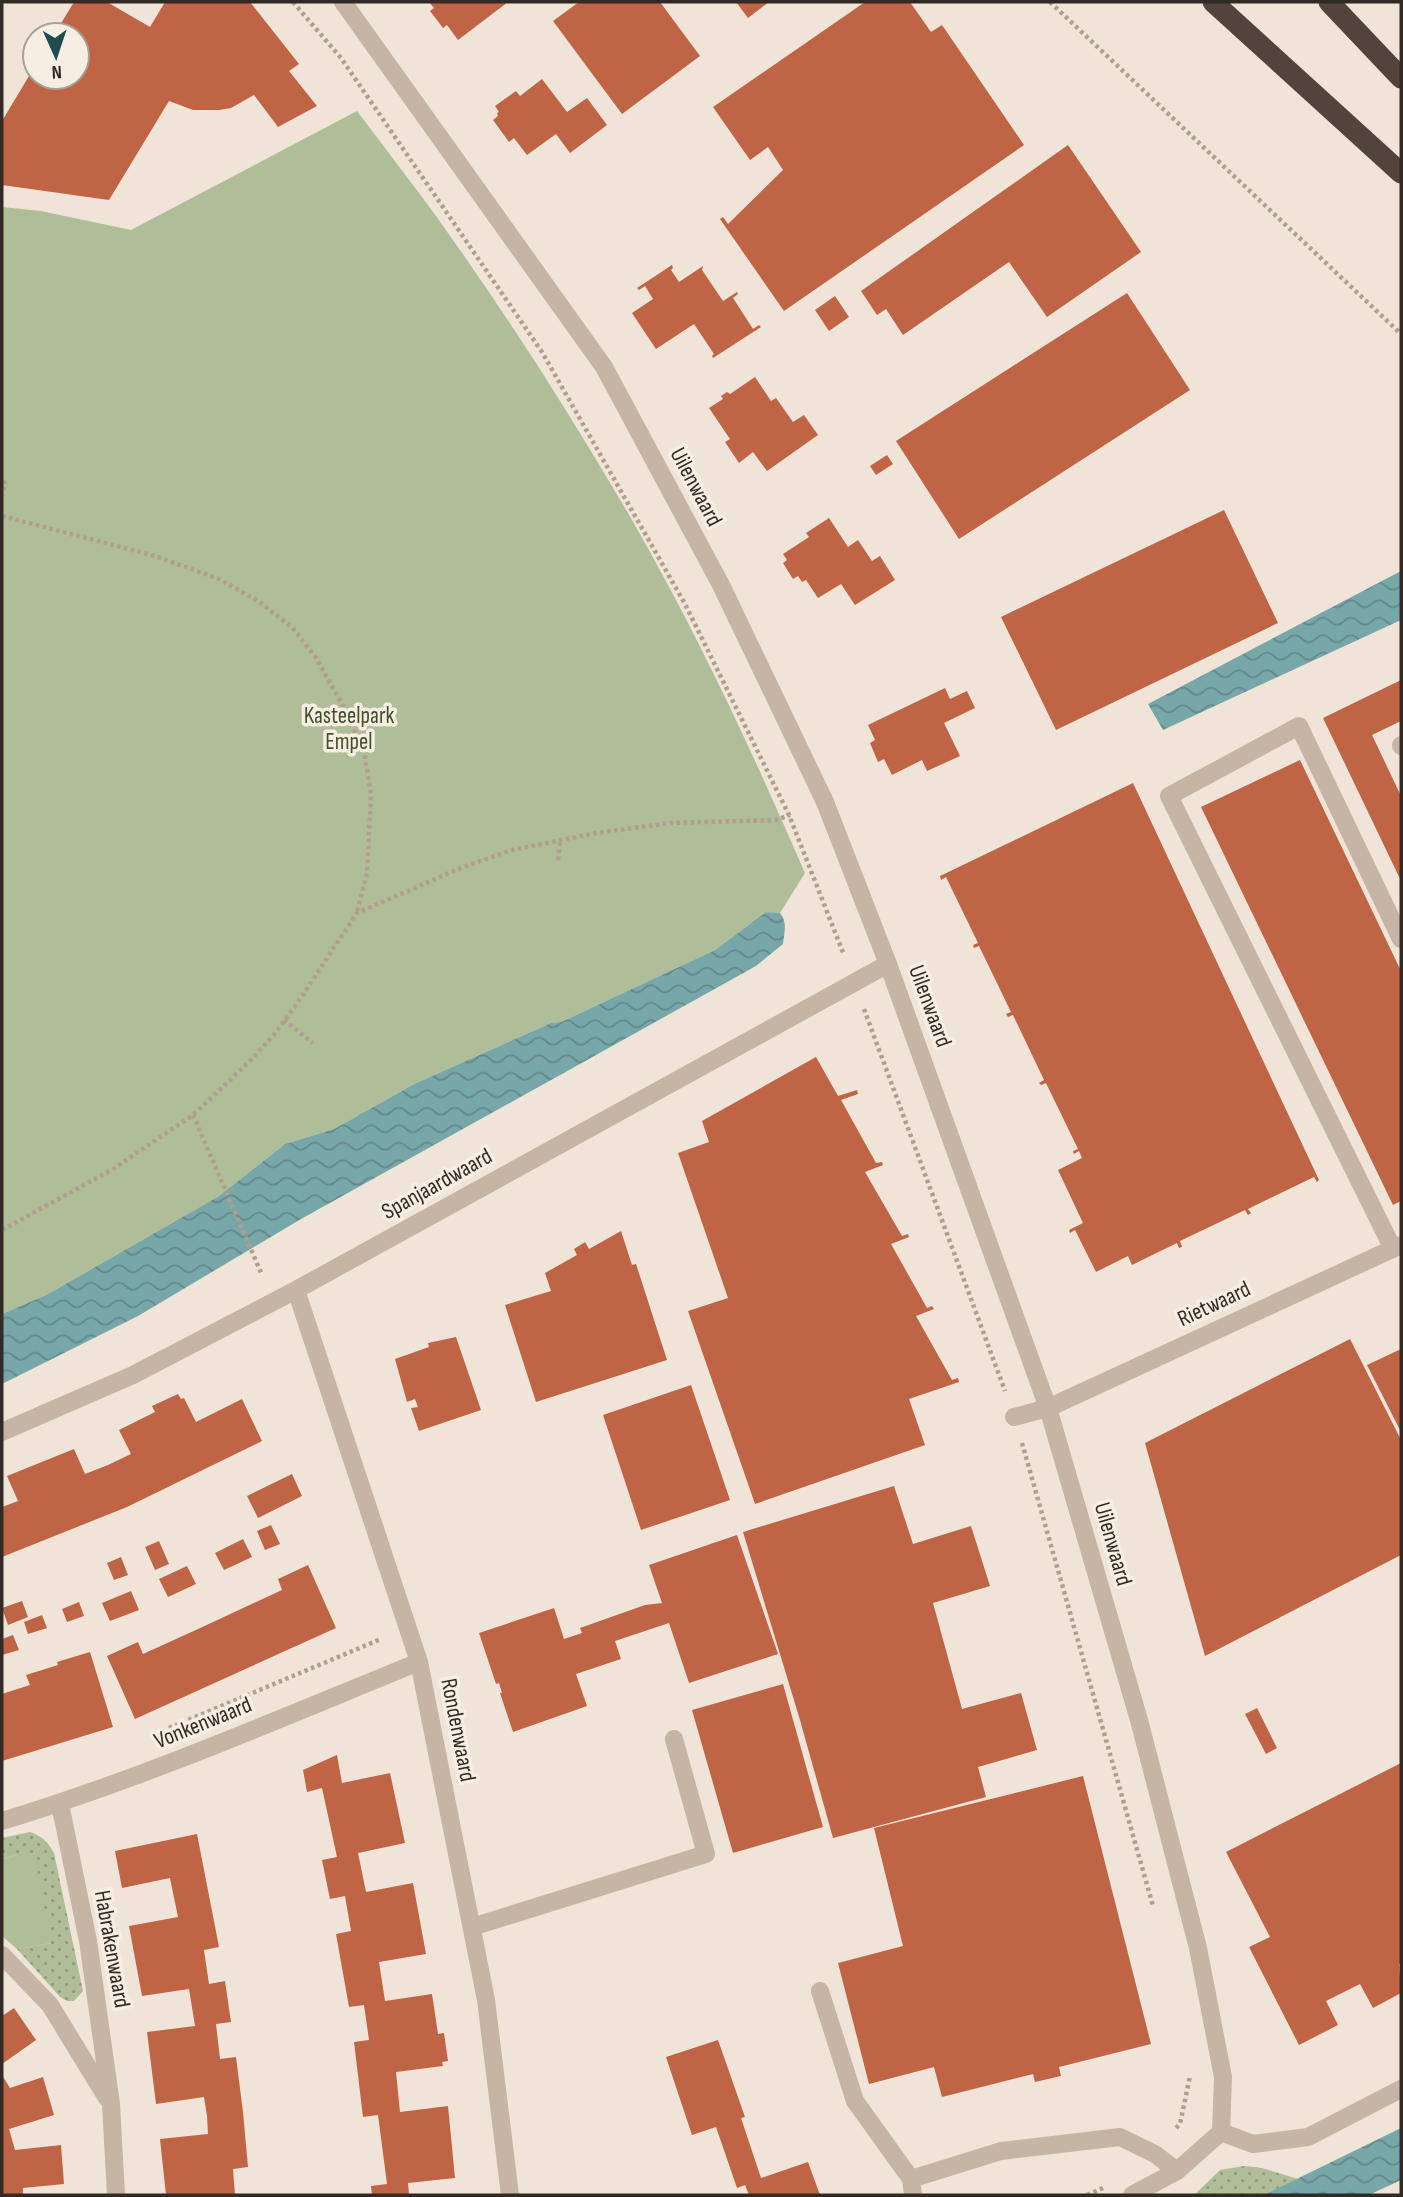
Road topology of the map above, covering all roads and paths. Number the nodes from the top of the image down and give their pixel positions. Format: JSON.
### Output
{"nodes":[{"id":1,"x":293,"y":2,"type":"edge"},
{"id":2,"x":343,"y":2,"type":"edge"},
{"id":3,"x":1050,"y":2,"type":"edge"},
{"id":4,"x":1213,"y":2,"type":"edge"},
{"id":5,"x":1329,"y":2,"type":"edge"},
{"id":6,"x":1401,"y":78,"type":"edge"},
{"id":7,"x":1401,"y":173,"type":"edge"},
{"id":8,"x":1401,"y":334,"type":"edge"},
{"id":9,"x":3,"y":482,"type":"edge"},
{"id":10,"x":2,"y":496,"type":"edge"},
{"id":11,"x":2,"y":516,"type":"edge"},
{"id":12,"x":825,"y":802,"type":"junction"},
{"id":13,"x":789,"y":815,"type":"junction"},
{"id":14,"x":560,"y":841,"type":"junction"},
{"id":15,"x":558,"y":860,"type":"dead end"},
{"id":16,"x":357,"y":913,"type":"junction"},
{"id":17,"x":1401,"y":939,"type":"edge"},
{"id":18,"x":888,"y":964,"type":"junction"},
{"id":19,"x":855,"y":983,"type":"junction"},
{"id":20,"x":284,"y":1020,"type":"junction"},
{"id":21,"x":313,"y":1043,"type":"dead end"},
{"id":22,"x":193,"y":1115,"type":"junction"},
{"id":23,"x":2,"y":1230,"type":"edge"},
{"id":24,"x":1397,"y":1247,"type":"edge"},
{"id":25,"x":296,"y":1290,"type":"junction"},
{"id":26,"x":273,"y":1300,"type":"junction"},
{"id":27,"x":1048,"y":1408,"type":"junction"},
{"id":28,"x":1014,"y":1418,"type":"junction"},
{"id":29,"x":2,"y":1432,"type":"edge"},
{"id":30,"x":408,"y":1629,"type":"junction"},
{"id":31,"x":419,"y":1662,"type":"junction"},
{"id":32,"x":167,"y":1728,"type":"dead end"},
{"id":33,"x":674,"y":1739,"type":"dead end"},
{"id":34,"x":60,"y":1804,"type":"junction"},
{"id":35,"x":2,"y":1821,"type":"edge"},
{"id":36,"x":1154,"y":1908,"type":"dead end"},
{"id":37,"x":472,"y":1927,"type":"junction"},
{"id":38,"x":2,"y":1955,"type":"edge"},
{"id":39,"x":820,"y":1991,"type":"dead end"},
{"id":40,"x":1192,"y":2066,"type":"dead end"},
{"id":41,"x":1401,"y":2089,"type":"edge"},
{"id":42,"x":111,"y":2104,"type":"junction"},
{"id":43,"x":1221,"y":2132,"type":"junction"},
{"id":44,"x":1155,"y":2154,"type":"junction"},
{"id":45,"x":1177,"y":2171,"type":"junction"},
{"id":46,"x":1109,"y":2185,"type":"dead end"},
{"id":47,"x":912,"y":2187,"type":"edge"},
{"id":48,"x":116,"y":2195,"type":"edge"},
{"id":49,"x":510,"y":2195,"type":"edge"},
{"id":50,"x":1087,"y":2195,"type":"edge"},
{"id":51,"x":1132,"y":2195,"type":"edge"}],
"edges":[{"from":1,"to":13,"type":"path"},
{"from":2,"to":12,"type":"street","name":"Uilenwaard"},
{"from":3,"to":8,"type":"path"},
{"from":4,"to":7,"type":"highway"},
{"from":5,"to":6,"type":"highway"},
{"from":9,"to":10,"type":"path"},
{"from":11,"to":16,"type":"path"},
{"from":12,"to":13,"type":"path"},
{"from":12,"to":18,"type":"street","name":"Uilenwaard"},
{"from":13,"to":14,"type":"path"},
{"from":13,"to":19,"type":"path"},
{"from":14,"to":15,"type":"path"},
{"from":14,"to":16,"type":"path"},
{"from":16,"to":20,"type":"path"},
{"from":17,"to":24,"type":"street"},
{"from":18,"to":19,"type":"street","name":"Spanjaardwaard"},
{"from":18,"to":27,"type":"street","name":"Uilenwaard"},
{"from":19,"to":25,"type":"street","name":"Spanjaardwaard"},
{"from":19,"to":28,"type":"path"},
{"from":20,"to":21,"type":"path"},
{"from":20,"to":22,"type":"path"},
{"from":22,"to":23,"type":"path"},
{"from":22,"to":26,"type":"path"},
{"from":24,"to":27,"type":"street","name":"Rietwaard"},
{"from":25,"to":26,"type":"street","name":"Spanjaardwaard"},
{"from":25,"to":30,"type":"street","name":"Rondenwaard"},
{"from":26,"to":29,"type":"street","name":"Spanjaardwaard"},
{"from":27,"to":28,"type":"street","name":"Rietwaard"},
{"from":27,"to":43,"type":"street","name":"Uilenwaard"},
{"from":28,"to":36,"type":"path"},
{"from":30,"to":31,"type":"street","name":"Rondenwaard"},
{"from":30,"to":32,"type":"path"},
{"from":31,"to":34,"type":"street","name":"Vonkenwaard"},
{"from":31,"to":37,"type":"street","name":"Rondenwaard"},
{"from":33,"to":37,"type":"street"},
{"from":34,"to":35,"type":"street","name":"Vonkenwaard"},
{"from":34,"to":42,"type":"street","name":"Habrakenwaard"},
{"from":37,"to":49,"type":"street","name":"Rondenwaard"},
{"from":38,"to":42,"type":"street","name":"Habrakenwaard"},
{"from":39,"to":47,"type":"street"},
{"from":40,"to":44,"type":"path"},
{"from":41,"to":43,"type":"street"},
{"from":42,"to":48,"type":"street","name":"Habrakenwaard"},
{"from":43,"to":45,"type":"street"},
{"from":44,"to":45,"type":"street"},
{"from":44,"to":47,"type":"street"},
{"from":45,"to":51,"type":"street"},
{"from":46,"to":50,"type":"path"}]}
